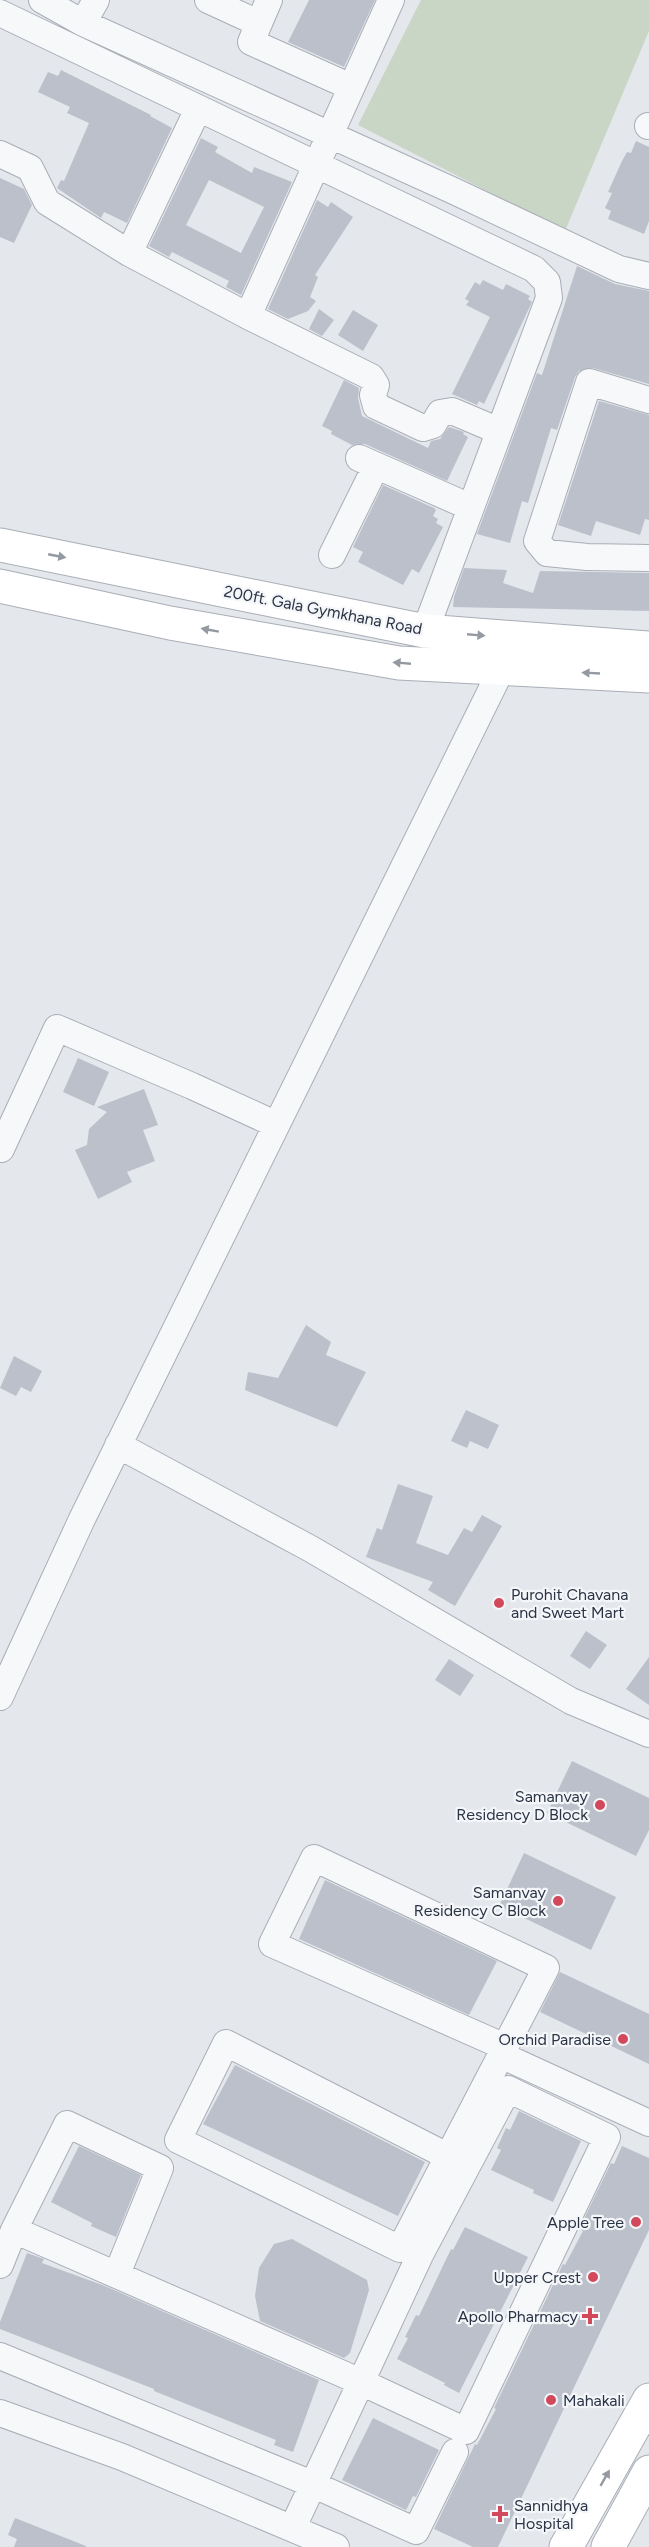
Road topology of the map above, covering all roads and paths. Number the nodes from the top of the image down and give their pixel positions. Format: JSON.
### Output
{"nodes":[{"id":1,"x":42,"y":0,"type":"edge"},
{"id":2,"x":96,"y":0,"type":"edge"},
{"id":3,"x":208,"y":0,"type":"edge"},
{"id":4,"x":269,"y":0,"type":"edge"},
{"id":5,"x":391,"y":0,"type":"edge"},
{"id":6,"x":0,"y":14,"type":"edge"},
{"id":7,"x":83,"y":23,"type":"junction"},
{"id":8,"x":258,"y":23,"type":"junction"},
{"id":9,"x":351,"y":87,"type":"junction"},
{"id":10,"x":198,"y":109,"type":"junction"},
{"id":11,"x":331,"y":134,"type":"junction"},
{"id":12,"x":0,"y":154,"type":"edge"},
{"id":13,"x":317,"y":166,"type":"junction"},
{"id":14,"x":129,"y":252,"type":"junction"},
{"id":15,"x":649,"y":276,"type":"edge"},
{"id":16,"x":249,"y":316,"type":"junction"},
{"id":17,"x":649,"y":400,"type":"edge"},
{"id":18,"x":499,"y":430,"type":"junction"},
{"id":19,"x":470,"y":507,"type":"junction"},
{"id":20,"x":0,"y":545,"type":"edge"},
{"id":21,"x":332,"y":555,"type":"dead end"},
{"id":22,"x":649,"y":558,"type":"edge"},
{"id":23,"x":0,"y":586,"type":"edge"},
{"id":24,"x":425,"y":631,"type":"junction"},
{"id":25,"x":516,"y":639,"type":"junction"},
{"id":26,"x":649,"y":648,"type":"edge"},
{"id":27,"x":502,"y":668,"type":"junction"},
{"id":28,"x":649,"y":676,"type":"edge"},
{"id":29,"x":275,"y":1124,"type":"junction"},
{"id":30,"x":1,"y":1149,"type":"edge"},
{"id":31,"x":118,"y":1446,"type":"junction"},
{"id":32,"x":1,"y":1693,"type":"edge"},
{"id":33,"x":649,"y":1734,"type":"edge"},
{"id":34,"x":503,"y":2051,"type":"junction"},
{"id":35,"x":649,"y":2123,"type":"edge"},
{"id":36,"x":449,"y":2157,"type":"junction"},
{"id":37,"x":14,"y":2230,"type":"junction"},
{"id":38,"x":0,"y":2265,"type":"edge"},
{"id":39,"x":117,"y":2274,"type":"junction"},
{"id":40,"x":0,"y":2356,"type":"edge"},
{"id":41,"x":361,"y":2382,"type":"junction"},
{"id":42,"x":649,"y":2400,"type":"edge"},
{"id":43,"x":0,"y":2413,"type":"edge"},
{"id":44,"x":455,"y":2452,"type":"dead end"},
{"id":45,"x":649,"y":2472,"type":"edge"},
{"id":46,"x":312,"y":2484,"type":"junction"},
{"id":47,"x":292,"y":2527,"type":"junction"},
{"id":48,"x":336,"y":2547,"type":"edge"},
{"id":49,"x":566,"y":2547,"type":"edge"},
{"id":50,"x":608,"y":2547,"type":"edge"}],
"edges":[{"from":1,"to":7,"type":"street"},
{"from":2,"to":7,"type":"street"},
{"from":3,"to":8,"type":"street"},
{"from":4,"to":8,"type":"street"},
{"from":5,"to":9,"type":"street"},
{"from":6,"to":10,"type":"street"},
{"from":7,"to":11,"type":"street"},
{"from":8,"to":9,"type":"street"},
{"from":9,"to":11,"type":"street"},
{"from":10,"to":13,"type":"street"},
{"from":10,"to":14,"type":"street"},
{"from":11,"to":13,"type":"street"},
{"from":11,"to":15,"type":"street"},
{"from":12,"to":14,"type":"street"},
{"from":13,"to":16,"type":"street"},
{"from":13,"to":18,"type":"street"},
{"from":14,"to":16,"type":"street"},
{"from":16,"to":18,"type":"street"},
{"from":17,"to":22,"type":"street"},
{"from":18,"to":19,"type":"street"},
{"from":19,"to":21,"type":"street"},
{"from":19,"to":24,"type":"street"},
{"from":20,"to":24,"type":"street","name":"200ft. Gala Gymkhana Road","one_way":true},
{"from":27,"to":23,"type":"street","one_way":true},
{"from":24,"to":25,"type":"street","name":"200ft. Gala Gymkhana Road","one_way":true},
{"from":25,"to":26,"type":"street","name":"200ft. Gala Gymkhana Road"},
{"from":25,"to":27,"type":"street"},
{"from":28,"to":27,"type":"street","one_way":true},
{"from":27,"to":29,"type":"street"},
{"from":29,"to":30,"type":"street"},
{"from":29,"to":31,"type":"street"},
{"from":31,"to":32,"type":"street"},
{"from":31,"to":33,"type":"street"},
{"from":34,"to":34,"type":"street"},
{"from":34,"to":35,"type":"street"},
{"from":34,"to":36,"type":"street"},
{"from":36,"to":36,"type":"street"},
{"from":37,"to":38,"type":"street"},
{"from":37,"to":39,"type":"street"},
{"from":37,"to":39,"type":"street"},
{"from":39,"to":41,"type":"street"},
{"from":40,"to":46,"type":"street"},
{"from":41,"to":41,"type":"street"},
{"from":41,"to":46,"type":"street"},
{"from":49,"to":42,"type":"street","one_way":true},
{"from":43,"to":47,"type":"street"},
{"from":44,"to":46,"type":"street"},
{"from":45,"to":50,"type":"street"},
{"from":46,"to":47,"type":"street"},
{"from":47,"to":48,"type":"street"}]}
